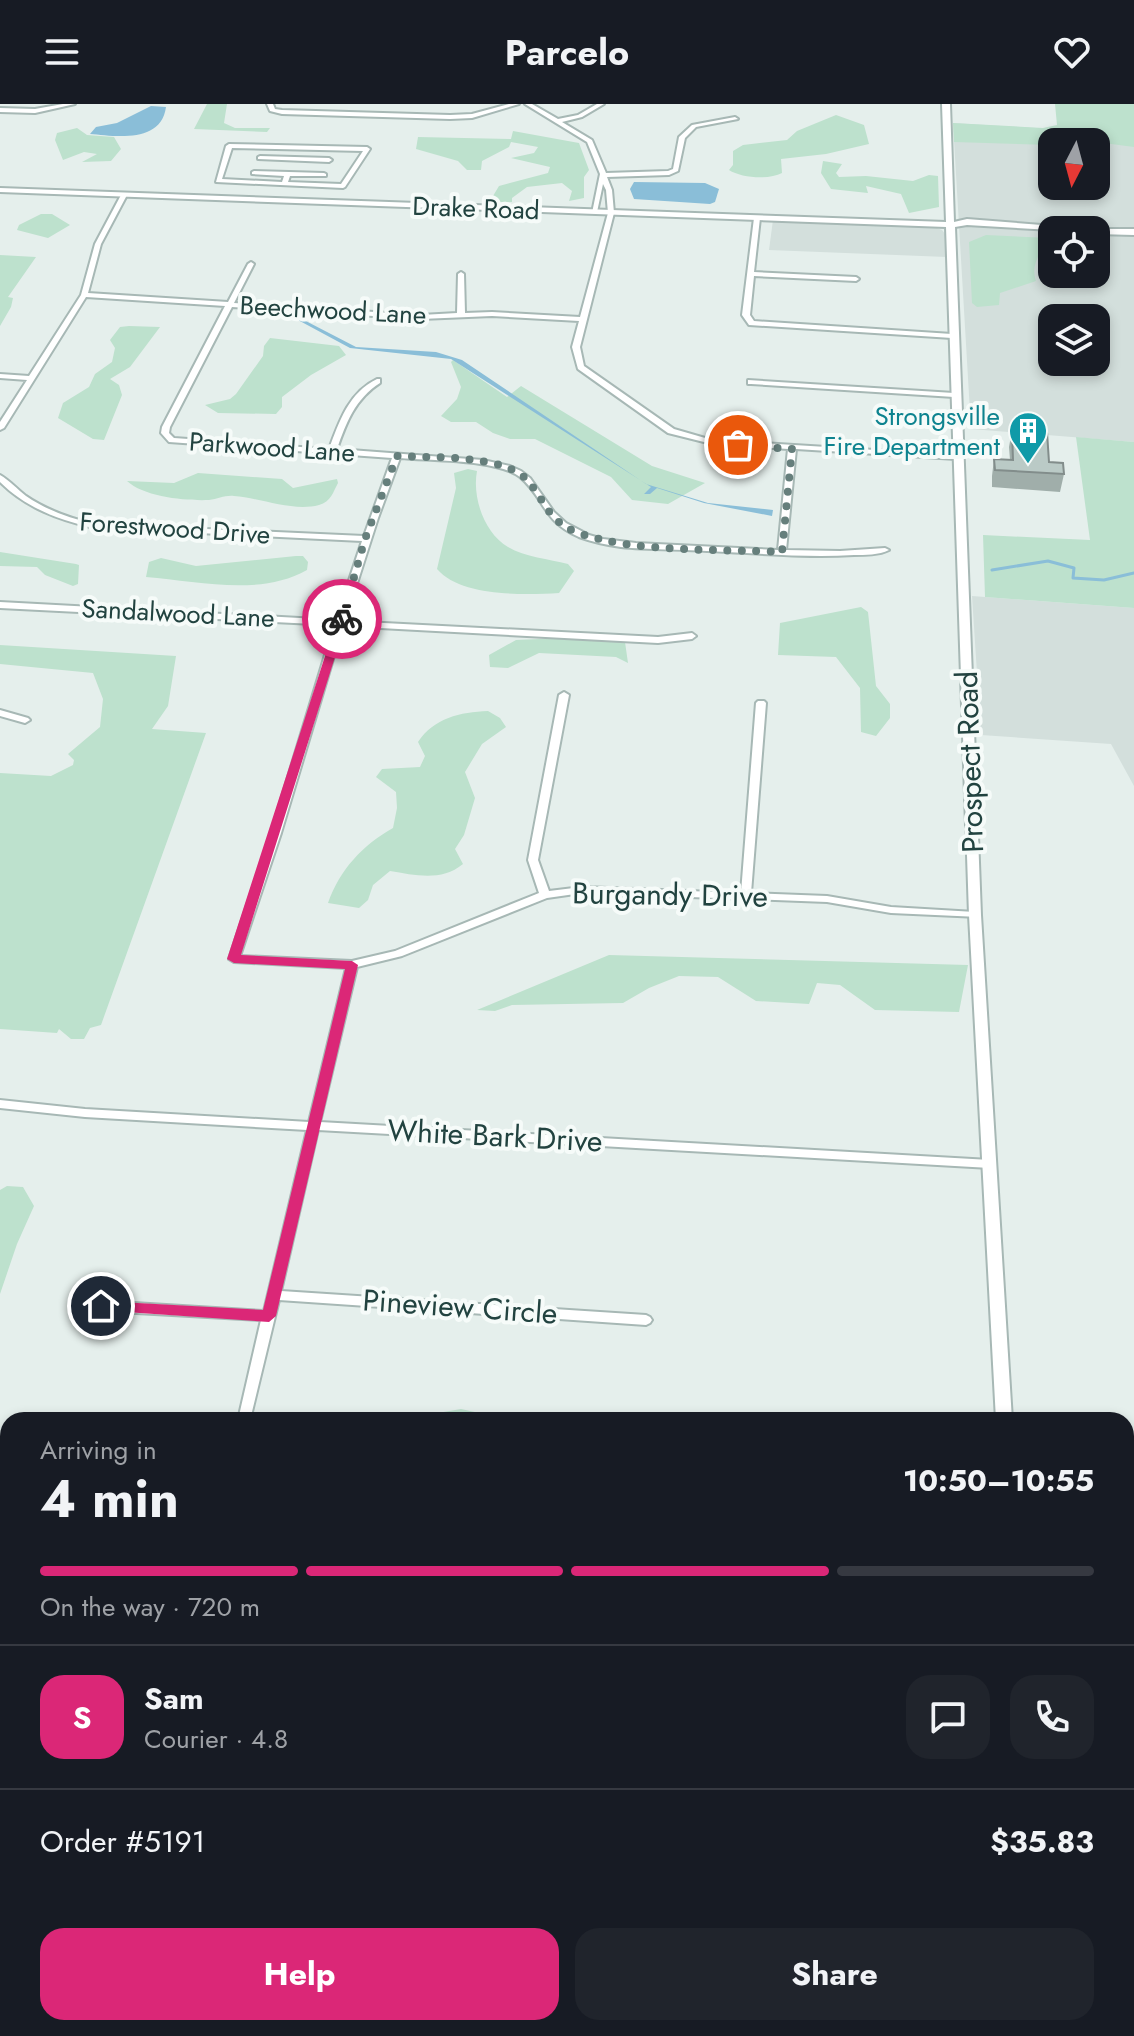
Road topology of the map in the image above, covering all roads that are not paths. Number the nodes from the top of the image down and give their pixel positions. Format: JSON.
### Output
{"nodes":[{"id":1,"x":72,"y":104,"type":"edge"},
{"id":2,"x":270,"y":104,"type":"edge"},
{"id":3,"x":516,"y":104,"type":"edge"},
{"id":4,"x":528,"y":104,"type":"edge"},
{"id":5,"x":601,"y":104,"type":"edge"},
{"id":6,"x":946,"y":104,"type":"edge"},
{"id":7,"x":0,"y":110,"type":"edge"},
{"id":8,"x":735,"y":119,"type":"dead end"},
{"id":9,"x":559,"y":121,"type":"junction"},
{"id":10,"x":299,"y":147,"type":"junction"},
{"id":11,"x":260,"y":158,"type":"dead end"},
{"id":12,"x":295,"y":159,"type":"junction"},
{"id":13,"x":329,"y":160,"type":"dead end"},
{"id":14,"x":254,"y":173,"type":"dead end"},
{"id":15,"x":288,"y":174,"type":"junction"},
{"id":16,"x":324,"y":175,"type":"dead end"},
{"id":17,"x":602,"y":175,"type":"junction"},
{"id":18,"x":265,"y":184,"type":"junction"},
{"id":19,"x":284,"y":184,"type":"junction"},
{"id":20,"x":298,"y":185,"type":"junction"},
{"id":21,"x":0,"y":190,"type":"edge"},
{"id":22,"x":124,"y":195,"type":"junction"},
{"id":23,"x":259,"y":200,"type":"junction"},
{"id":24,"x":292,"y":201,"type":"junction"},
{"id":25,"x":594,"y":212,"type":"junction"},
{"id":26,"x":611,"y":213,"type":"junction"},
{"id":27,"x":757,"y":218,"type":"junction"},
{"id":28,"x":952,"y":225,"type":"junction"},
{"id":29,"x":1038,"y":226,"type":"edge"},
{"id":30,"x":1038,"y":231,"type":"edge"},
{"id":31,"x":1110,"y":231,"type":"edge"},
{"id":32,"x":1134,"y":232,"type":"edge"},
{"id":33,"x":251,"y":264,"type":"dead end"},
{"id":34,"x":461,"y":274,"type":"dead end"},
{"id":35,"x":752,"y":274,"type":"junction"},
{"id":36,"x":856,"y":279,"type":"dead end"},
{"id":37,"x":84,"y":295,"type":"junction"},
{"id":38,"x":229,"y":303,"type":"junction"},
{"id":39,"x":461,"y":315,"type":"junction"},
{"id":40,"x":583,"y":319,"type":"junction"},
{"id":41,"x":952,"y":336,"type":"junction"},
{"id":42,"x":0,"y":376,"type":"edge"},
{"id":43,"x":30,"y":378,"type":"junction"},
{"id":44,"x":377,"y":381,"type":"dead end"},
{"id":45,"x":751,"y":382,"type":"dead end"},
{"id":46,"x":954,"y":395,"type":"junction"},
{"id":47,"x":0,"y":428,"type":"edge"},
{"id":48,"x":792,"y":449,"type":"junction"},
{"id":49,"x":332,"y":451,"type":"junction"},
{"id":50,"x":397,"y":456,"type":"junction"},
{"id":51,"x":956,"y":457,"type":"junction"},
{"id":52,"x":0,"y":477,"type":"edge"},
{"id":53,"x":365,"y":539,"type":"junction"},
{"id":54,"x":885,"y":550,"type":"dead end"},
{"id":55,"x":782,"y":552,"type":"junction"},
{"id":56,"x":0,"y":605,"type":"edge"},
{"id":57,"x":342,"y":621,"type":"junction"},
{"id":58,"x":692,"y":636,"type":"dead end"},
{"id":59,"x":564,"y":695,"type":"dead end"},
{"id":60,"x":761,"y":703,"type":"dead end"},
{"id":61,"x":0,"y":713,"type":"edge"},
{"id":62,"x":25,"y":720,"type":"dead end"},
{"id":63,"x":545,"y":895,"type":"junction"},
{"id":64,"x":746,"y":895,"type":"junction"},
{"id":65,"x":975,"y":915,"type":"junction"},
{"id":66,"x":352,"y":965,"type":"junction"},
{"id":67,"x":0,"y":1104,"type":"edge"},
{"id":68,"x":312,"y":1126,"type":"junction"},
{"id":69,"x":990,"y":1164,"type":"junction"},
{"id":70,"x":274,"y":1295,"type":"junction"},
{"id":71,"x":101,"y":1306,"type":"dead end"},
{"id":72,"x":269,"y":1316,"type":"junction"},
{"id":73,"x":646,"y":1320,"type":"dead end"},
{"id":74,"x":246,"y":1412,"type":"edge"},
{"id":75,"x":1004,"y":1412,"type":"edge"}],
"edges":[{"from":1,"to":7,"type":"street"},
{"from":2,"to":3,"type":"street"},
{"from":4,"to":9,"type":"street"},
{"from":5,"to":9,"type":"street"},
{"from":6,"to":28,"type":"street","name":"Prospect Road"},
{"from":8,"to":17,"type":"street"},
{"from":9,"to":17,"type":"street"},
{"from":10,"to":12,"type":"street"},
{"from":10,"to":18,"type":"street"},
{"from":10,"to":20,"type":"street"},
{"from":11,"to":12,"type":"street"},
{"from":12,"to":13,"type":"street"},
{"from":14,"to":15,"type":"street"},
{"from":15,"to":16,"type":"street"},
{"from":15,"to":19,"type":"street"},
{"from":17,"to":25,"type":"street"},
{"from":17,"to":26,"type":"street"},
{"from":18,"to":19,"type":"street"},
{"from":18,"to":23,"type":"street"},
{"from":19,"to":20,"type":"street"},
{"from":20,"to":24,"type":"street"},
{"from":21,"to":22,"type":"street","name":"Drake Road"},
{"from":22,"to":23,"type":"street","name":"Drake Road"},
{"from":22,"to":37,"type":"street"},
{"from":23,"to":24,"type":"street","name":"Drake Road"},
{"from":24,"to":25,"type":"street","name":"Drake Road"},
{"from":25,"to":26,"type":"street","name":"Drake Road"},
{"from":26,"to":27,"type":"street","name":"Drake Road"},
{"from":26,"to":40,"type":"street"},
{"from":27,"to":28,"type":"street","name":"Drake Road"},
{"from":27,"to":35,"type":"street"},
{"from":28,"to":29,"type":"street","name":"Drake Road"},
{"from":28,"to":30,"type":"street","name":"Drake Road"},
{"from":28,"to":41,"type":"street","name":"Prospect Road"},
{"from":31,"to":32,"type":"street"},
{"from":33,"to":38,"type":"street","name":"Parkwood Lane"},
{"from":34,"to":39,"type":"street"},
{"from":35,"to":36,"type":"street"},
{"from":35,"to":41,"type":"street"},
{"from":37,"to":38,"type":"street","name":"Beechwood Lane"},
{"from":37,"to":43,"type":"street"},
{"from":38,"to":39,"type":"street","name":"Beechwood Lane"},
{"from":38,"to":49,"type":"street","name":"Parkwood Lane"},
{"from":39,"to":40,"type":"street","name":"Beechwood Lane"},
{"from":40,"to":48,"type":"street"},
{"from":41,"to":46,"type":"street","name":"Prospect Road"},
{"from":42,"to":43,"type":"street"},
{"from":43,"to":47,"type":"street"},
{"from":44,"to":49,"type":"street"},
{"from":45,"to":46,"type":"street"},
{"from":46,"to":51,"type":"street","name":"Prospect Road"},
{"from":48,"to":51,"type":"street"},
{"from":48,"to":55,"type":"street"},
{"from":49,"to":50,"type":"street","name":"Parkwood Lane"},
{"from":50,"to":53,"type":"street"},
{"from":50,"to":55,"type":"street","name":"Parkwood Lane"},
{"from":51,"to":65,"type":"street","name":"Prospect Road"},
{"from":52,"to":53,"type":"street","name":"Forestwood Drive"},
{"from":53,"to":57,"type":"street"},
{"from":54,"to":55,"type":"street","name":"Parkwood Lane"},
{"from":56,"to":57,"type":"street","name":"Sandalwood Lane"},
{"from":57,"to":58,"type":"street","name":"Sandalwood Lane"},
{"from":57,"to":66,"type":"street","name":"Burgandy Drive"},
{"from":59,"to":63,"type":"street"},
{"from":60,"to":64,"type":"street"},
{"from":61,"to":62,"type":"street"},
{"from":63,"to":64,"type":"street","name":"Burgandy Drive"},
{"from":63,"to":66,"type":"street","name":"Burgandy Drive"},
{"from":64,"to":65,"type":"street","name":"Burgandy Drive"},
{"from":65,"to":69,"type":"street","name":"Prospect Road"},
{"from":66,"to":68,"type":"street"},
{"from":67,"to":68,"type":"street","name":"White Bark Drive"},
{"from":68,"to":69,"type":"street","name":"White Bark Drive"},
{"from":68,"to":70,"type":"street"},
{"from":69,"to":75,"type":"street","name":"Prospect Road"},
{"from":70,"to":72,"type":"street"},
{"from":70,"to":73,"type":"street","name":"Pineview Circle"},
{"from":71,"to":72,"type":"street"},
{"from":72,"to":74,"type":"street"}]}
